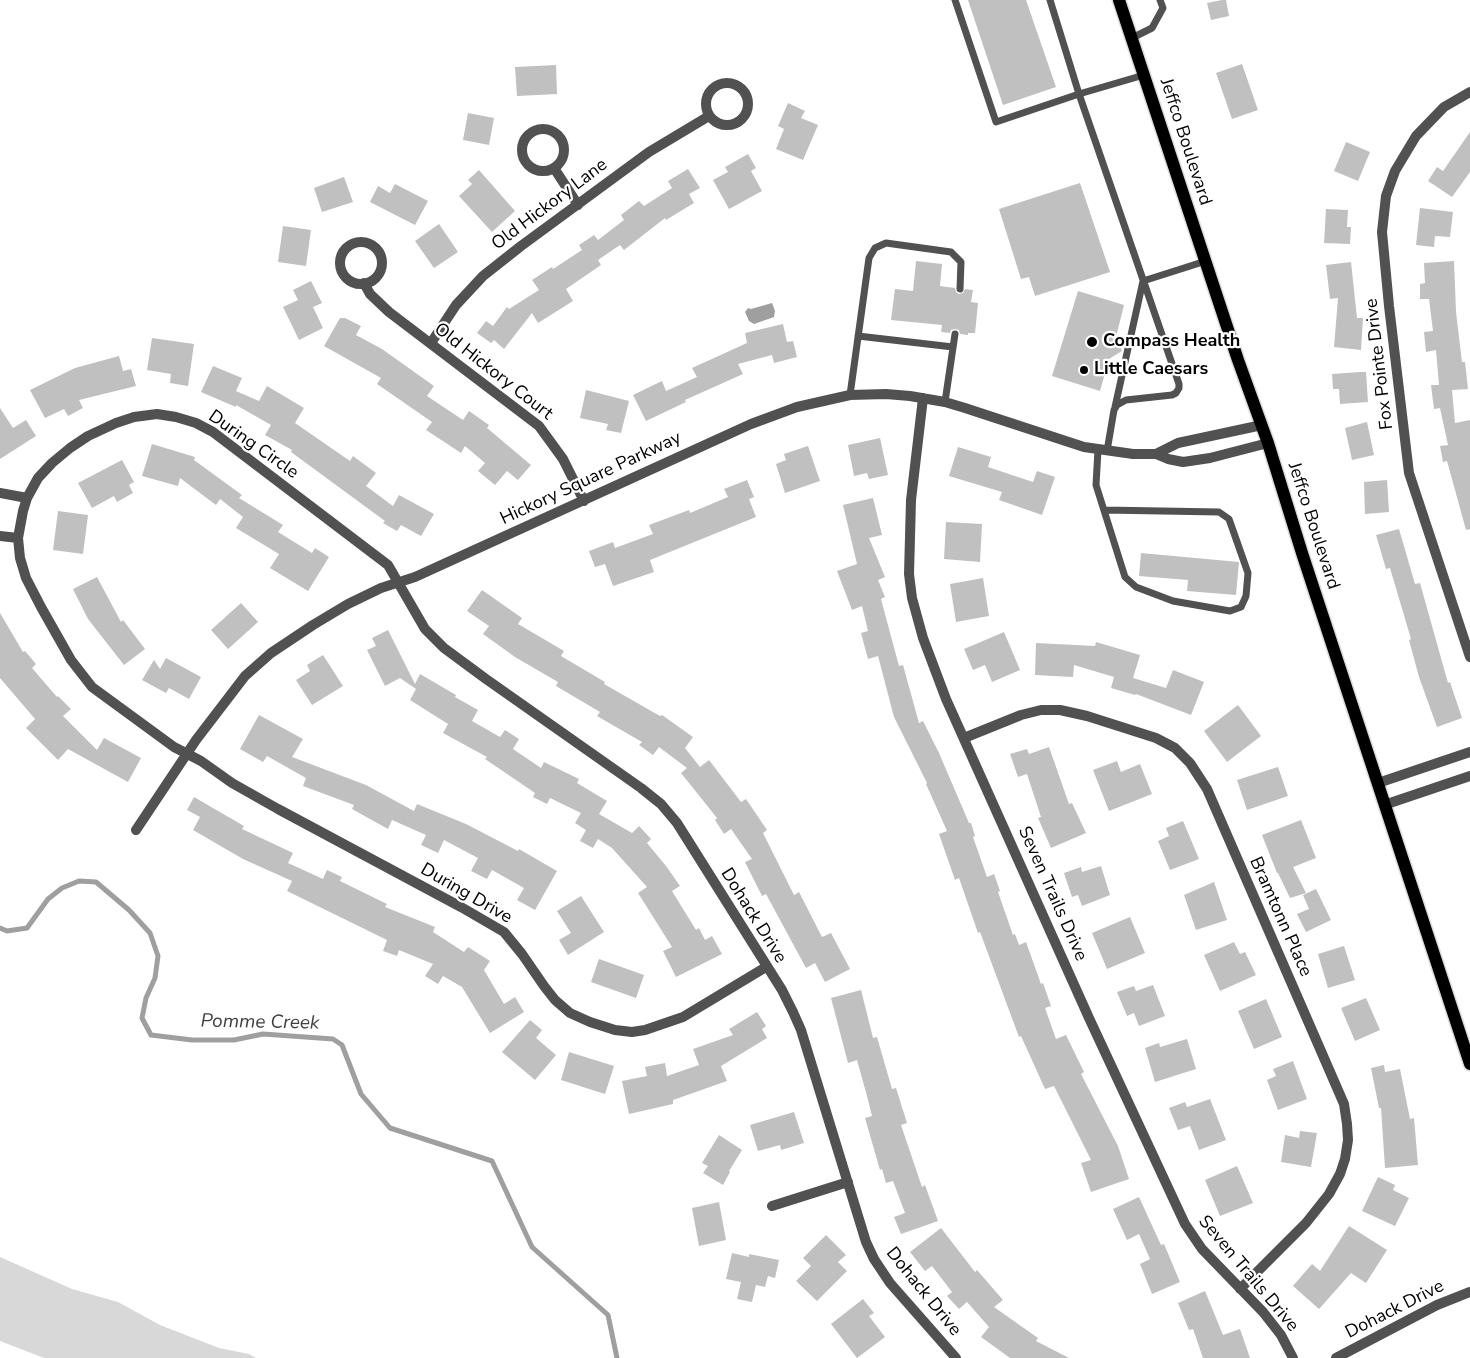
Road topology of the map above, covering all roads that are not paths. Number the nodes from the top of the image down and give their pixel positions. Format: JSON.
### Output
{"nodes":[{"id":1,"x":955,"y":0,"type":"edge"},
{"id":2,"x":1050,"y":0,"type":"edge"},
{"id":3,"x":1120,"y":0,"type":"edge"},
{"id":4,"x":1160,"y":0,"type":"edge"},
{"id":5,"x":1132,"y":38,"type":"junction"},
{"id":6,"x":1144,"y":75,"type":"junction"},
{"id":7,"x":1470,"y":92,"type":"edge"},
{"id":8,"x":1079,"y":94,"type":"junction"},
{"id":9,"x":709,"y":116,"type":"junction"},
{"id":10,"x":554,"y":168,"type":"junction"},
{"id":11,"x":578,"y":205,"type":"junction"},
{"id":12,"x":1206,"y":261,"type":"junction"},
{"id":13,"x":1143,"y":281,"type":"junction"},
{"id":14,"x":364,"y":283,"type":"junction"},
{"id":15,"x":960,"y":288,"type":"dead end"},
{"id":16,"x":954,"y":334,"type":"dead end"},
{"id":17,"x":858,"y":336,"type":"junction"},
{"id":18,"x":431,"y":343,"type":"junction"},
{"id":19,"x":953,"y":347,"type":"junction"},
{"id":20,"x":850,"y":395,"type":"junction"},
{"id":21,"x":924,"y":398,"type":"junction"},
{"id":22,"x":946,"y":402,"type":"junction"},
{"id":23,"x":1114,"y":410,"type":"junction"},
{"id":24,"x":1262,"y":425,"type":"junction"},
{"id":25,"x":1268,"y":443,"type":"junction"},
{"id":26,"x":1103,"y":451,"type":"junction"},
{"id":27,"x":1156,"y":454,"type":"junction"},
{"id":28,"x":0,"y":494,"type":"edge"},
{"id":29,"x":27,"y":498,"type":"junction"},
{"id":30,"x":584,"y":501,"type":"junction"},
{"id":31,"x":1104,"y":510,"type":"junction"},
{"id":32,"x":0,"y":536,"type":"edge"},
{"id":33,"x":18,"y":538,"type":"junction"},
{"id":34,"x":398,"y":582,"type":"junction"},
{"id":35,"x":1470,"y":657,"type":"edge"},
{"id":36,"x":964,"y":738,"type":"junction"},
{"id":37,"x":1470,"y":752,"type":"edge"},
{"id":38,"x":187,"y":754,"type":"junction"},
{"id":39,"x":1470,"y":776,"type":"edge"},
{"id":40,"x":1378,"y":783,"type":"junction"},
{"id":41,"x":1384,"y":805,"type":"junction"},
{"id":42,"x":136,"y":830,"type":"dead end"},
{"id":43,"x":766,"y":967,"type":"junction"},
{"id":44,"x":1470,"y":1064,"type":"edge"},
{"id":45,"x":848,"y":1182,"type":"junction"},
{"id":46,"x":772,"y":1206,"type":"dead end"},
{"id":47,"x":1240,"y":1288,"type":"junction"},
{"id":48,"x":1470,"y":1292,"type":"edge"},
{"id":49,"x":956,"y":1358,"type":"edge"},
{"id":50,"x":1293,"y":1358,"type":"edge"},
{"id":51,"x":1336,"y":1358,"type":"edge"}],
"edges":[{"from":1,"to":8,"type":"lane"},
{"from":2,"to":8,"type":"lane"},
{"from":3,"to":5,"type":"main road","name":"Jeffco Boulevard"},
{"from":4,"to":5,"type":"lane"},
{"from":5,"to":6,"type":"main road","name":"Jeffco Boulevard"},
{"from":6,"to":8,"type":"lane"},
{"from":6,"to":12,"type":"main road","name":"Jeffco Boulevard"},
{"from":7,"to":35,"type":"street","name":"Fox Pointe Drive"},
{"from":8,"to":13,"type":"lane"},
{"from":9,"to":9,"type":"street"},
{"from":9,"to":11,"type":"street","name":"Old Hickory Lane"},
{"from":10,"to":10,"type":"street"},
{"from":10,"to":11,"type":"street"},
{"from":11,"to":18,"type":"street","name":"Old Hickory Lane"},
{"from":12,"to":13,"type":"lane"},
{"from":12,"to":24,"type":"main road","name":"Jeffco Boulevard"},
{"from":13,"to":23,"type":"lane"},
{"from":13,"to":23,"type":"lane"},
{"from":14,"to":14,"type":"street","name":"Old Hickory Court"},
{"from":14,"to":18,"type":"street","name":"Old Hickory Court"},
{"from":15,"to":17,"type":"lane"},
{"from":16,"to":19,"type":"lane"},
{"from":17,"to":19,"type":"lane"},
{"from":17,"to":20,"type":"lane"},
{"from":18,"to":30,"type":"street","name":"Old Hickory Court"},
{"from":19,"to":22,"type":"lane"},
{"from":20,"to":21,"type":"street","name":"Hickory Square Parkway"},
{"from":20,"to":30,"type":"street","name":"Hickory Square Parkway"},
{"from":21,"to":22,"type":"street","name":"Hickory Square Parkway"},
{"from":21,"to":36,"type":"street","name":"Seven Trails Drive"},
{"from":22,"to":26,"type":"street","name":"Hickory Square Parkway"},
{"from":23,"to":26,"type":"lane"},
{"from":24,"to":25,"type":"main road","name":"Jeffco Boulevard"},
{"from":24,"to":27,"type":"street","name":"Hickory Square Parkway"},
{"from":25,"to":27,"type":"street","name":"Hickory Square Parkway"},
{"from":25,"to":40,"type":"main road","name":"Jeffco Boulevard"},
{"from":26,"to":27,"type":"street","name":"Hickory Square Parkway"},
{"from":26,"to":31,"type":"lane"},
{"from":28,"to":29,"type":"street"},
{"from":29,"to":33,"type":"street","name":"During Circle"},
{"from":29,"to":34,"type":"street","name":"During Circle"},
{"from":30,"to":34,"type":"street","name":"Hickory Square Parkway"},
{"from":31,"to":31,"type":"lane"},
{"from":32,"to":33,"type":"street"},
{"from":33,"to":38,"type":"street","name":"During Circle"},
{"from":34,"to":38,"type":"street","name":"Hickory Square Parkway"},
{"from":34,"to":43,"type":"street","name":"Dohack Drive"},
{"from":36,"to":47,"type":"street","name":"Seven Trails Drive"},
{"from":36,"to":47,"type":"street","name":"Bramtonn Place"},
{"from":37,"to":40,"type":"street"},
{"from":38,"to":42,"type":"street","name":"Hickory Square Parkway"},
{"from":38,"to":43,"type":"street","name":"During Drive"},
{"from":39,"to":41,"type":"street"},
{"from":40,"to":41,"type":"main road","name":"Jeffco Boulevard"},
{"from":41,"to":44,"type":"main road","name":"Jeffco Boulevard"},
{"from":43,"to":45,"type":"street","name":"Dohack Drive"},
{"from":45,"to":46,"type":"street"},
{"from":45,"to":49,"type":"street","name":"Dohack Drive"},
{"from":47,"to":50,"type":"street","name":"Seven Trails Drive"},
{"from":48,"to":51,"type":"street","name":"Dohack Drive"}]}
